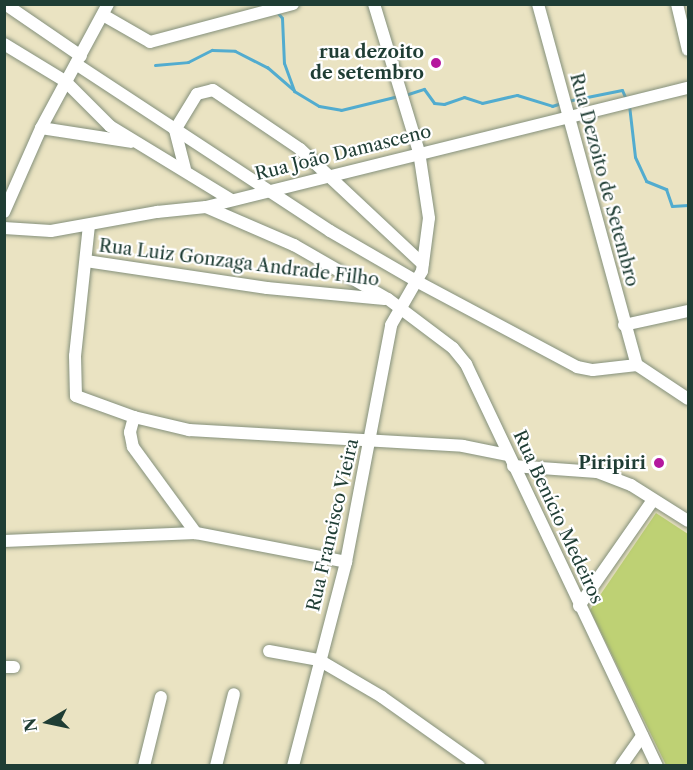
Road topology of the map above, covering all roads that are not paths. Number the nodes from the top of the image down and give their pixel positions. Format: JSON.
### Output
{"nodes":[{"id":1,"x":5,"y":4,"type":"edge"},
{"id":2,"x":293,"y":4,"type":"edge"},
{"id":3,"x":374,"y":4,"type":"edge"},
{"id":4,"x":538,"y":4,"type":"edge"},
{"id":5,"x":677,"y":5,"type":"edge"},
{"id":6,"x":106,"y":10,"type":"edge"},
{"id":7,"x":4,"y":44,"type":"edge"},
{"id":8,"x":688,"y":50,"type":"edge"},
{"id":9,"x":78,"y":60,"type":"junction"},
{"id":10,"x":65,"y":81,"type":"junction"},
{"id":11,"x":688,"y":88,"type":"edge"},
{"id":12,"x":568,"y":116,"type":"junction"},
{"id":13,"x":41,"y":128,"type":"junction"},
{"id":14,"x":175,"y":130,"type":"junction"},
{"id":15,"x":138,"y":143,"type":"junction"},
{"id":16,"x":419,"y":152,"type":"junction"},
{"id":17,"x":185,"y":169,"type":"junction"},
{"id":18,"x":329,"y":176,"type":"junction"},
{"id":19,"x":270,"y":189,"type":"junction"},
{"id":20,"x":231,"y":200,"type":"junction"},
{"id":21,"x":206,"y":207,"type":"junction"},
{"id":22,"x":4,"y":212,"type":"edge"},
{"id":23,"x":89,"y":225,"type":"junction"},
{"id":24,"x":4,"y":228,"type":"edge"},
{"id":25,"x":86,"y":261,"type":"junction"},
{"id":26,"x":423,"y":264,"type":"junction"},
{"id":27,"x":418,"y":282,"type":"junction"},
{"id":28,"x":393,"y":303,"type":"junction"},
{"id":29,"x":688,"y":311,"type":"edge"},
{"id":30,"x":624,"y":325,"type":"junction"},
{"id":31,"x":637,"y":365,"type":"junction"},
{"id":32,"x":688,"y":399,"type":"edge"},
{"id":33,"x":134,"y":417,"type":"junction"},
{"id":34,"x":370,"y":443,"type":"junction"},
{"id":35,"x":510,"y":461,"type":"junction"},
{"id":36,"x":653,"y":500,"type":"junction"},
{"id":37,"x":688,"y":521,"type":"edge"},
{"id":38,"x":196,"y":533,"type":"junction"},
{"id":39,"x":4,"y":541,"type":"edge"},
{"id":40,"x":346,"y":562,"type":"junction"},
{"id":41,"x":579,"y":606,"type":"junction"},
{"id":42,"x":269,"y":651,"type":"dead end"},
{"id":43,"x":319,"y":660,"type":"junction"},
{"id":44,"x":234,"y":694,"type":"dead end"},
{"id":45,"x":161,"y":697,"type":"dead end"},
{"id":46,"x":642,"y":736,"type":"junction"},
{"id":47,"x":144,"y":765,"type":"edge"},
{"id":48,"x":216,"y":765,"type":"edge"},
{"id":49,"x":293,"y":765,"type":"edge"},
{"id":50,"x":479,"y":765,"type":"edge"},
{"id":51,"x":621,"y":765,"type":"edge"},
{"id":52,"x":657,"y":765,"type":"edge"}],
"edges":[{"from":1,"to":9,"type":"street"},
{"from":2,"to":6,"type":"street"},
{"from":3,"to":16,"type":"street"},
{"from":4,"to":12,"type":"street","name":"Rua Dezoito de Setembro"},
{"from":5,"to":8,"type":"street"},
{"from":6,"to":9,"type":"street"},
{"from":7,"to":10,"type":"street"},
{"from":9,"to":10,"type":"street"},
{"from":9,"to":14,"type":"street"},
{"from":10,"to":13,"type":"street"},
{"from":10,"to":15,"type":"street"},
{"from":11,"to":12,"type":"street","name":"Rua João Damasceno"},
{"from":12,"to":16,"type":"street","name":"Rua João Damasceno"},
{"from":12,"to":30,"type":"street","name":"Rua Dezoito de Setembro"},
{"from":13,"to":15,"type":"street"},
{"from":13,"to":22,"type":"street"},
{"from":14,"to":17,"type":"street"},
{"from":14,"to":18,"type":"street"},
{"from":14,"to":19,"type":"street"},
{"from":15,"to":17,"type":"street"},
{"from":16,"to":18,"type":"street","name":"Rua João Damasceno"},
{"from":16,"to":26,"type":"street"},
{"from":17,"to":20,"type":"street"},
{"from":18,"to":19,"type":"street","name":"Rua João Damasceno"},
{"from":18,"to":26,"type":"street"},
{"from":19,"to":20,"type":"street","name":"Rua João Damasceno"},
{"from":19,"to":27,"type":"street"},
{"from":20,"to":21,"type":"street","name":"Rua João Damasceno"},
{"from":21,"to":23,"type":"street","name":"Rua João Damasceno"},
{"from":21,"to":28,"type":"street","name":"Rua Benício Medeiros"},
{"from":23,"to":24,"type":"street","name":"Rua João Damasceno"},
{"from":23,"to":25,"type":"street"},
{"from":25,"to":28,"type":"street","name":"Rua Luiz Gonzaga Andrade Filho"},
{"from":25,"to":33,"type":"street"},
{"from":26,"to":27,"type":"street"},
{"from":27,"to":28,"type":"street","name":"Rua Francisco Vieira"},
{"from":27,"to":31,"type":"street"},
{"from":28,"to":34,"type":"street","name":"Rua Francisco Vieira"},
{"from":28,"to":35,"type":"street","name":"Rua Benício Medeiros"},
{"from":29,"to":30,"type":"street"},
{"from":30,"to":31,"type":"street","name":"Rua Dezoito de Setembro"},
{"from":31,"to":32,"type":"street"},
{"from":33,"to":34,"type":"street"},
{"from":33,"to":38,"type":"street"},
{"from":34,"to":35,"type":"street"},
{"from":34,"to":40,"type":"street","name":"Rua Francisco Vieira"},
{"from":35,"to":36,"type":"street"},
{"from":35,"to":41,"type":"street","name":"Rua Benício Medeiros"},
{"from":36,"to":37,"type":"street"},
{"from":36,"to":41,"type":"street"},
{"from":38,"to":39,"type":"street"},
{"from":38,"to":40,"type":"street"},
{"from":40,"to":43,"type":"street","name":"Rua Francisco Vieira"},
{"from":41,"to":46,"type":"street","name":"Rua Benício Medeiros"},
{"from":42,"to":43,"type":"street"},
{"from":43,"to":49,"type":"street","name":"Rua Francisco Vieira"},
{"from":43,"to":50,"type":"street"},
{"from":44,"to":48,"type":"street"},
{"from":45,"to":47,"type":"street"},
{"from":46,"to":51,"type":"street"},
{"from":46,"to":52,"type":"street","name":"Rua Benício Medeiros"}]}
